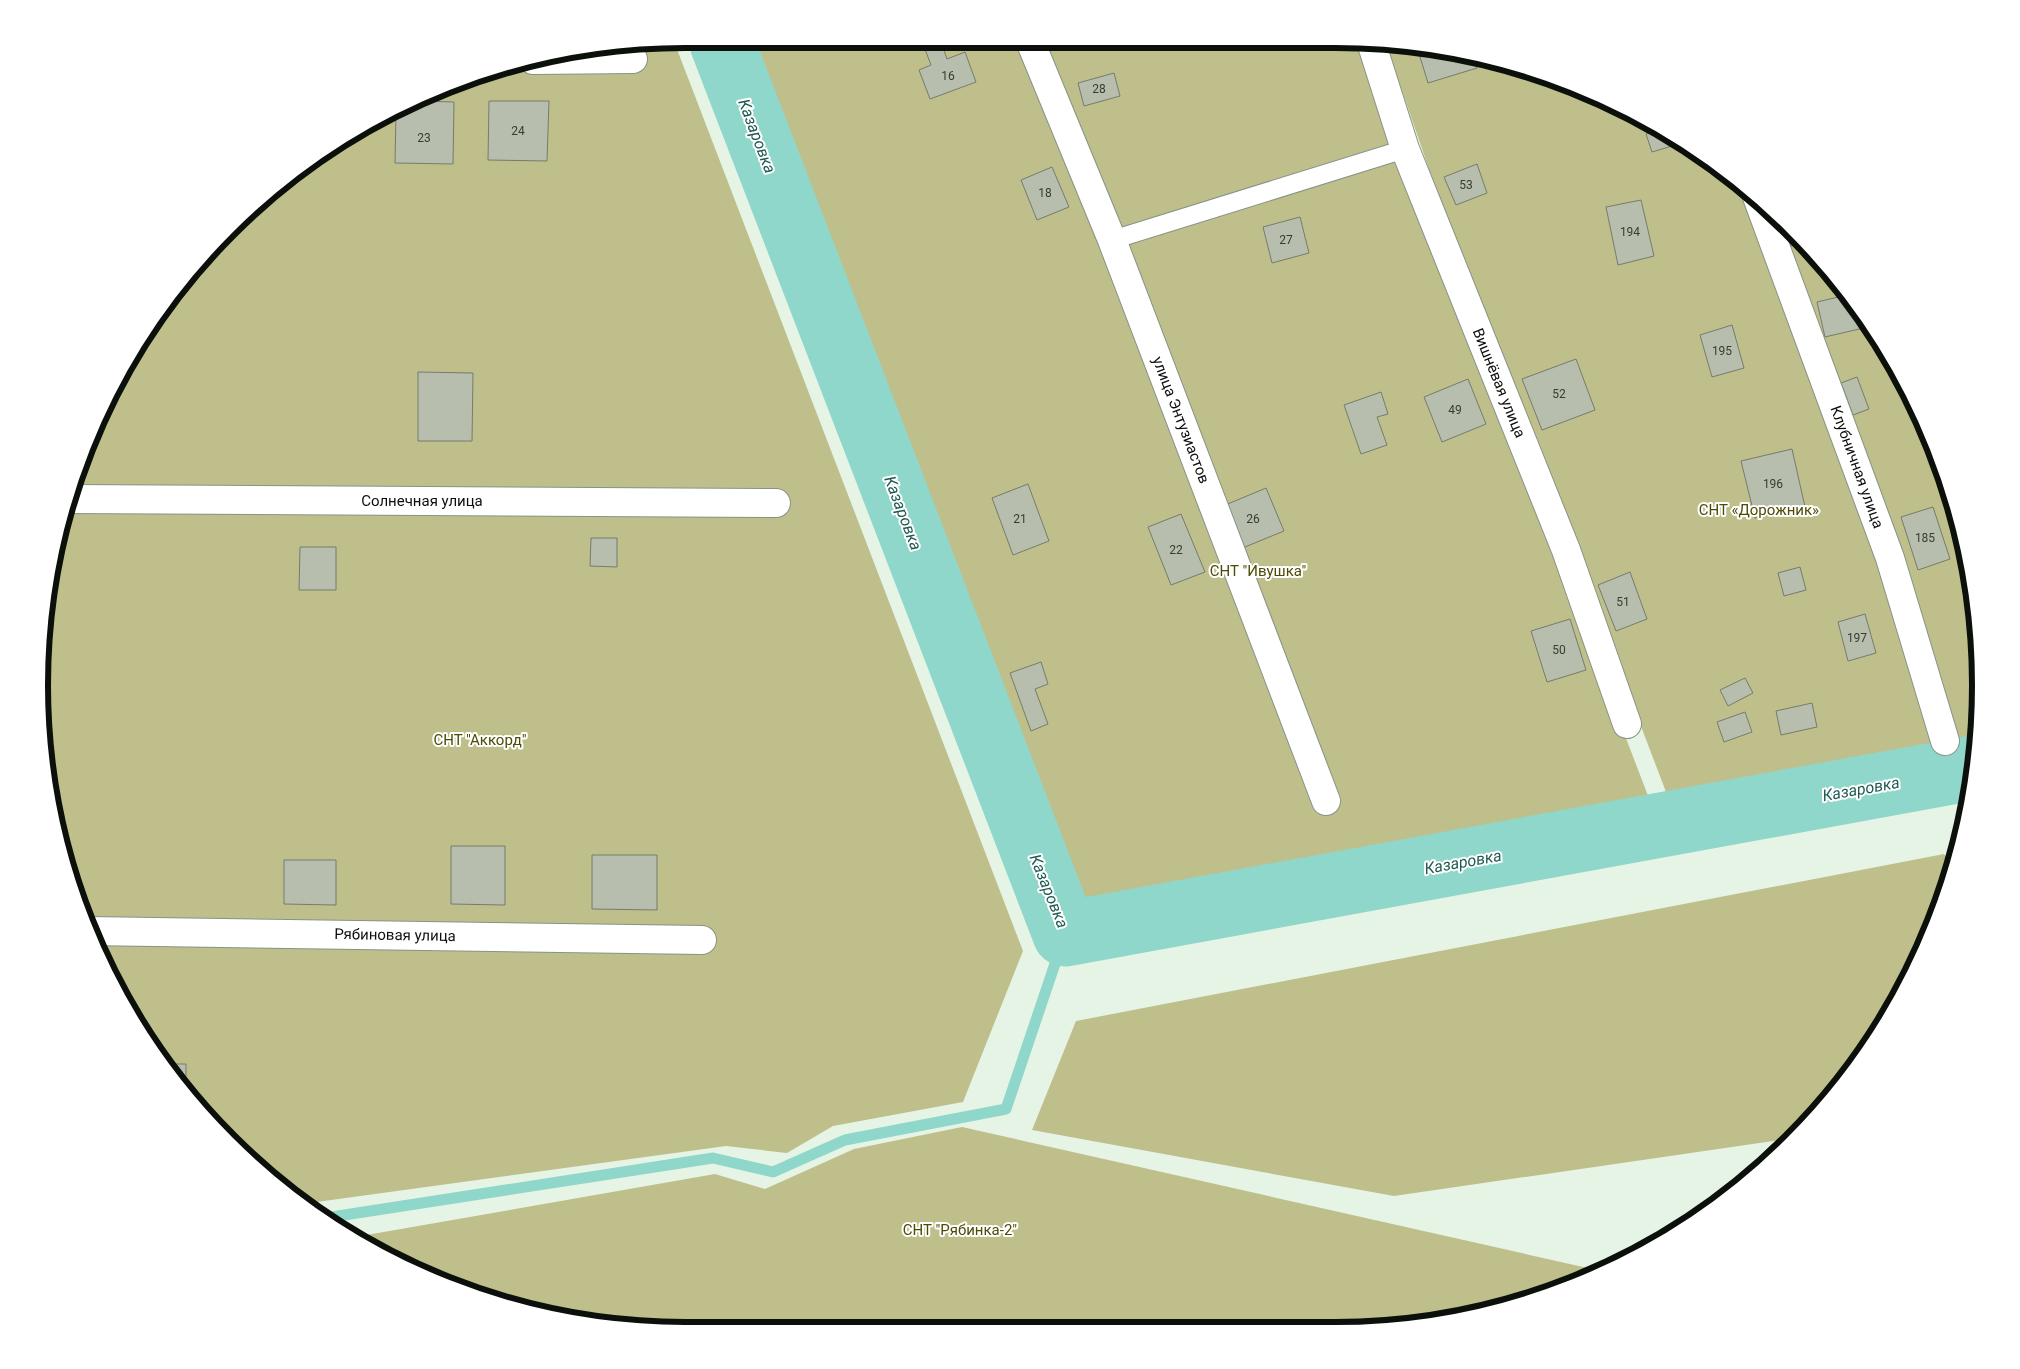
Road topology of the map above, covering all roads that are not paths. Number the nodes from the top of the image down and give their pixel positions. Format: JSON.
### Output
{"nodes":[{"id":1,"x":1033,"y":48,"type":"edge"},
{"id":2,"x":1373,"y":49,"type":"edge"},
{"id":3,"x":632,"y":59,"type":"dead end"},
{"id":4,"x":562,"y":60,"type":"edge"},
{"id":5,"x":1405,"y":149,"type":"junction"},
{"id":6,"x":1767,"y":217,"type":"edge"},
{"id":7,"x":1112,"y":240,"type":"junction"},
{"id":8,"x":75,"y":499,"type":"edge"},
{"id":9,"x":776,"y":503,"type":"dead end"},
{"id":10,"x":1627,"y":724,"type":"dead end"},
{"id":11,"x":1944,"y":741,"type":"dead end"},
{"id":12,"x":1326,"y":801,"type":"dead end"},
{"id":13,"x":97,"y":931,"type":"edge"},
{"id":14,"x":702,"y":940,"type":"dead end"}],
"edges":[{"from":1,"to":7,"type":"street","name":"улица Энтузиастов"},
{"from":2,"to":5,"type":"street","name":"Вишнёвая улица"},
{"from":3,"to":4,"type":"street"},
{"from":5,"to":7,"type":"lane"},
{"from":5,"to":10,"type":"street","name":"Вишнёвая улица"},
{"from":6,"to":11,"type":"street","name":"Клубничная улица"},
{"from":7,"to":12,"type":"street","name":"улица Энтузиастов"},
{"from":8,"to":9,"type":"street","name":"Солнечная улица"},
{"from":13,"to":14,"type":"street","name":"Рябиновая улица"}]}
